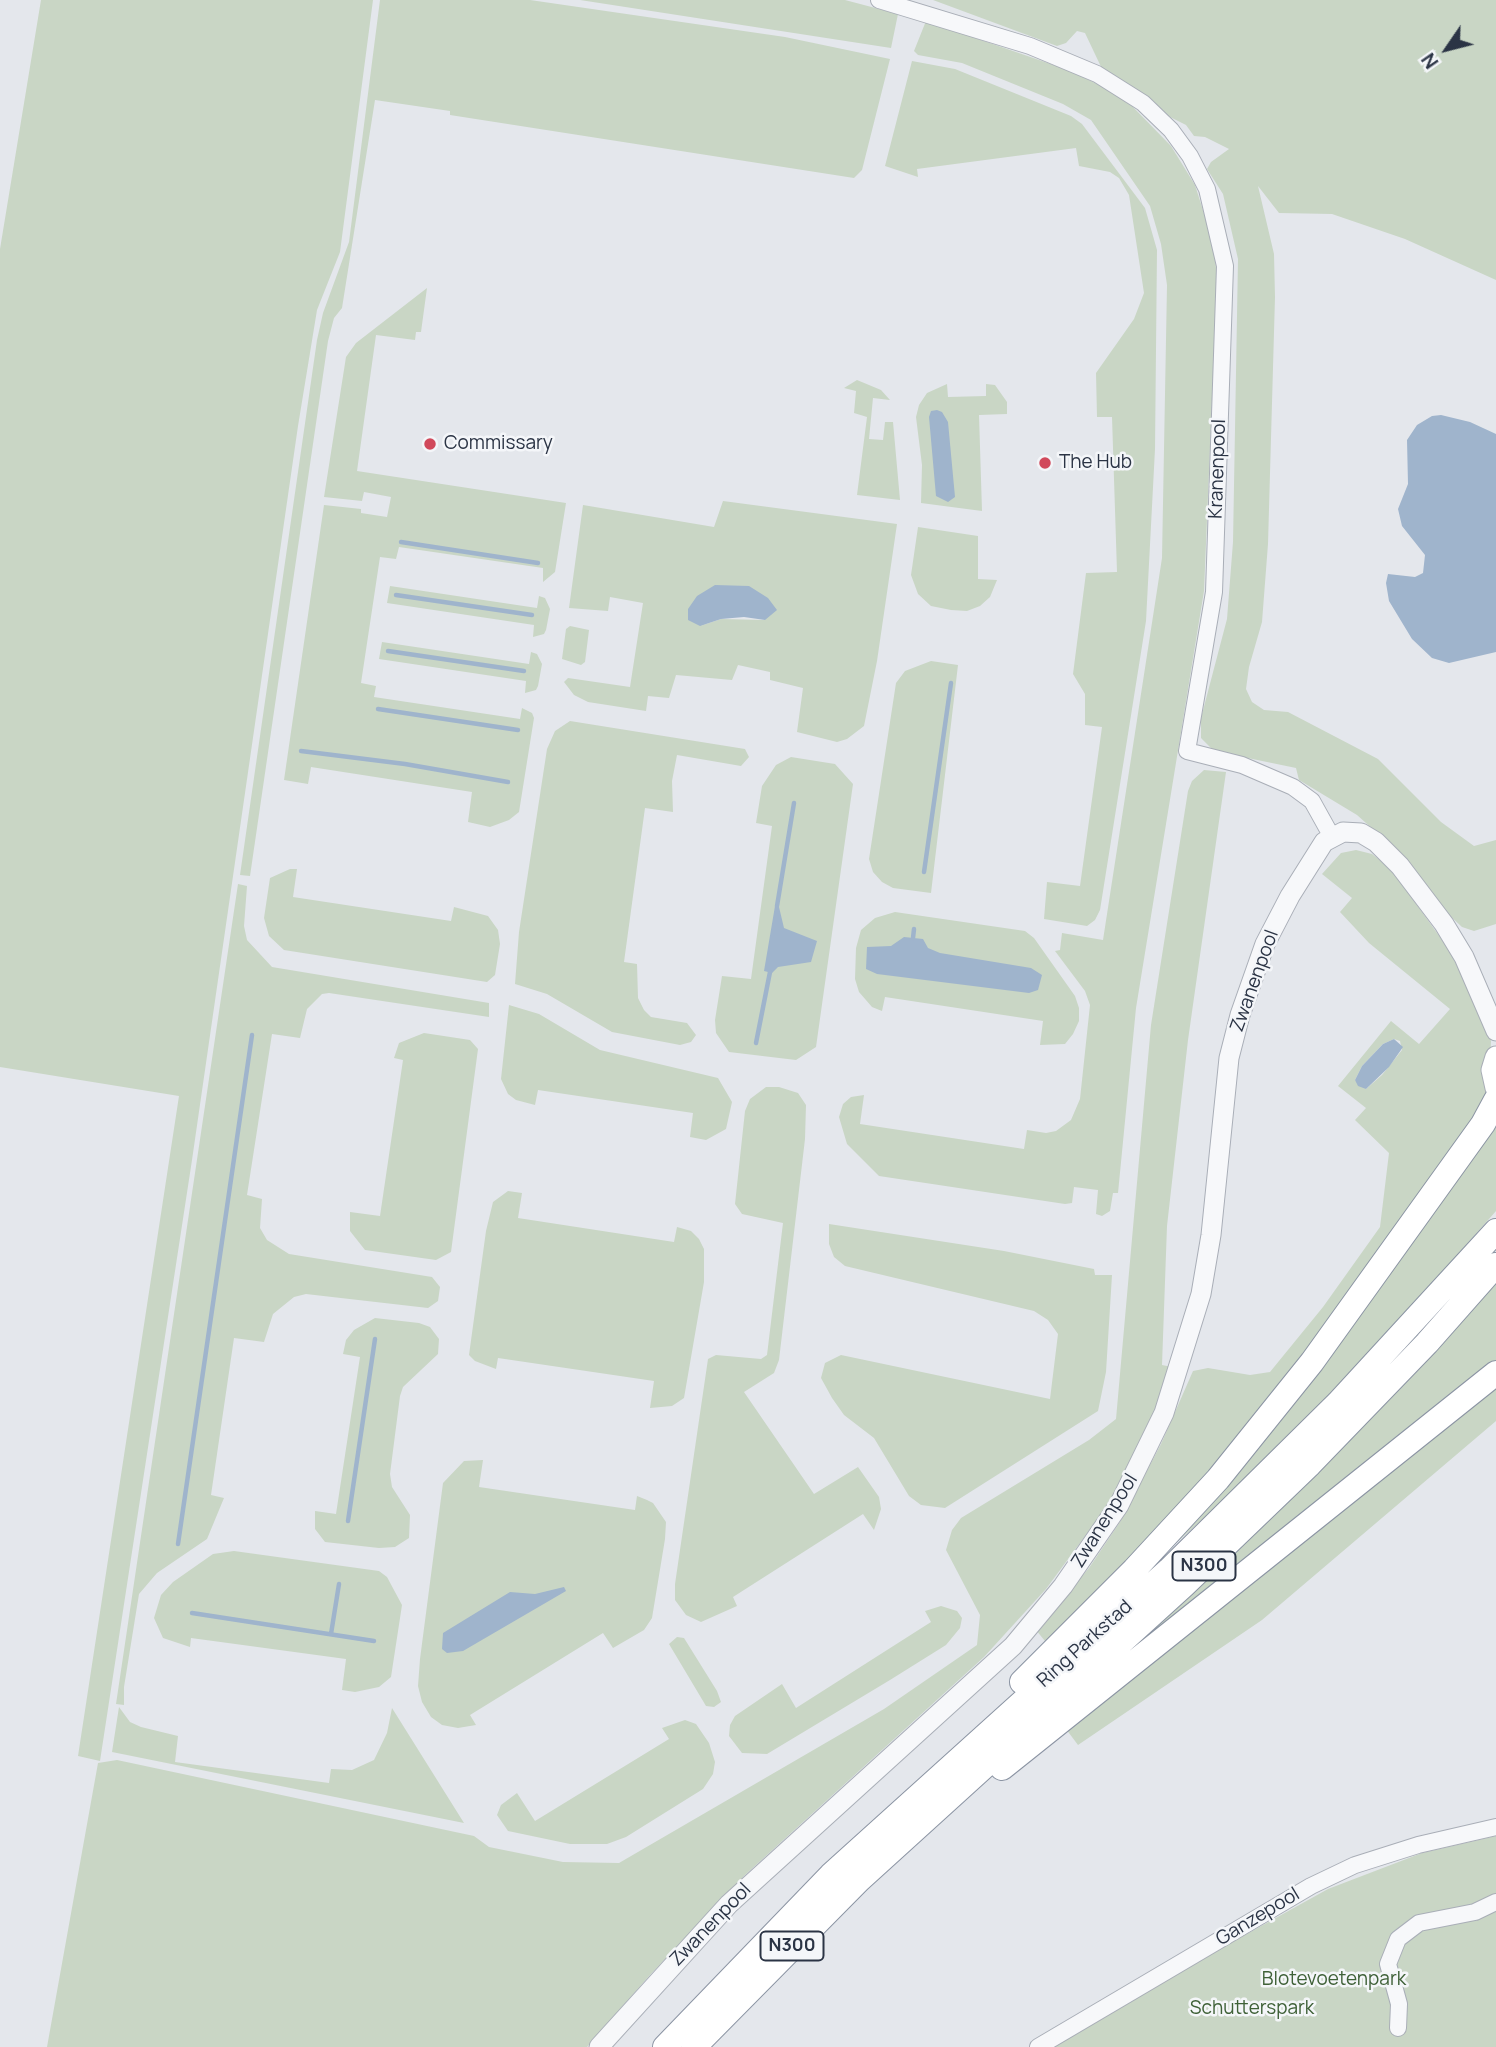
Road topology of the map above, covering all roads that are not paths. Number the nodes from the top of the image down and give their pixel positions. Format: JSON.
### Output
{"nodes":[{"id":1,"x":879,"y":0,"type":"edge"},
{"id":2,"x":1332,"y":837,"type":"junction"},
{"id":3,"x":1474,"y":976,"type":"junction"},
{"id":4,"x":1496,"y":1000,"type":"edge"},
{"id":5,"x":1496,"y":1031,"type":"edge"},
{"id":6,"x":1496,"y":1057,"type":"edge"},
{"id":7,"x":1496,"y":1088,"type":"edge"},
{"id":8,"x":1496,"y":1100,"type":"edge"},
{"id":9,"x":1496,"y":1231,"type":"edge"},
{"id":10,"x":1496,"y":1265,"type":"edge"},
{"id":11,"x":1496,"y":1373,"type":"edge"},
{"id":12,"x":912,"y":1801,"type":"junction"},
{"id":13,"x":1496,"y":1826,"type":"edge"},
{"id":14,"x":893,"y":1848,"type":"junction"},
{"id":15,"x":1496,"y":1902,"type":"edge"},
{"id":16,"x":1398,"y":2028,"type":"dead end"},
{"id":17,"x":599,"y":2047,"type":"edge"},
{"id":18,"x":665,"y":2047,"type":"edge"},
{"id":19,"x":694,"y":2047,"type":"edge"},
{"id":20,"x":1038,"y":2047,"type":"edge"}],
"edges":[{"from":1,"to":2,"type":"street","name":"Kranenpool"},
{"from":2,"to":3,"type":"street"},
{"from":2,"to":17,"type":"street","name":"Zwanenpool"},
{"from":3,"to":4,"type":"street"},
{"from":3,"to":5,"type":"street"},
{"from":6,"to":7,"type":"main road"},
{"from":8,"to":12,"type":"highway","number":"N300"},
{"from":9,"to":12,"type":"highway","name":"Ring Parkstad","number":"N300"},
{"from":10,"to":14,"type":"highway","name":"Ring Parkstad","number":"N300"},
{"from":11,"to":14,"type":"highway","number":"N300"},
{"from":12,"to":18,"type":"highway","name":"Ring Parkstad","number":"N300"},
{"from":13,"to":20,"type":"street","name":"Ganzepool"},
{"from":14,"to":19,"type":"highway","name":"Ring Parkstad","number":"N300"},
{"from":15,"to":16,"type":"street"}]}
